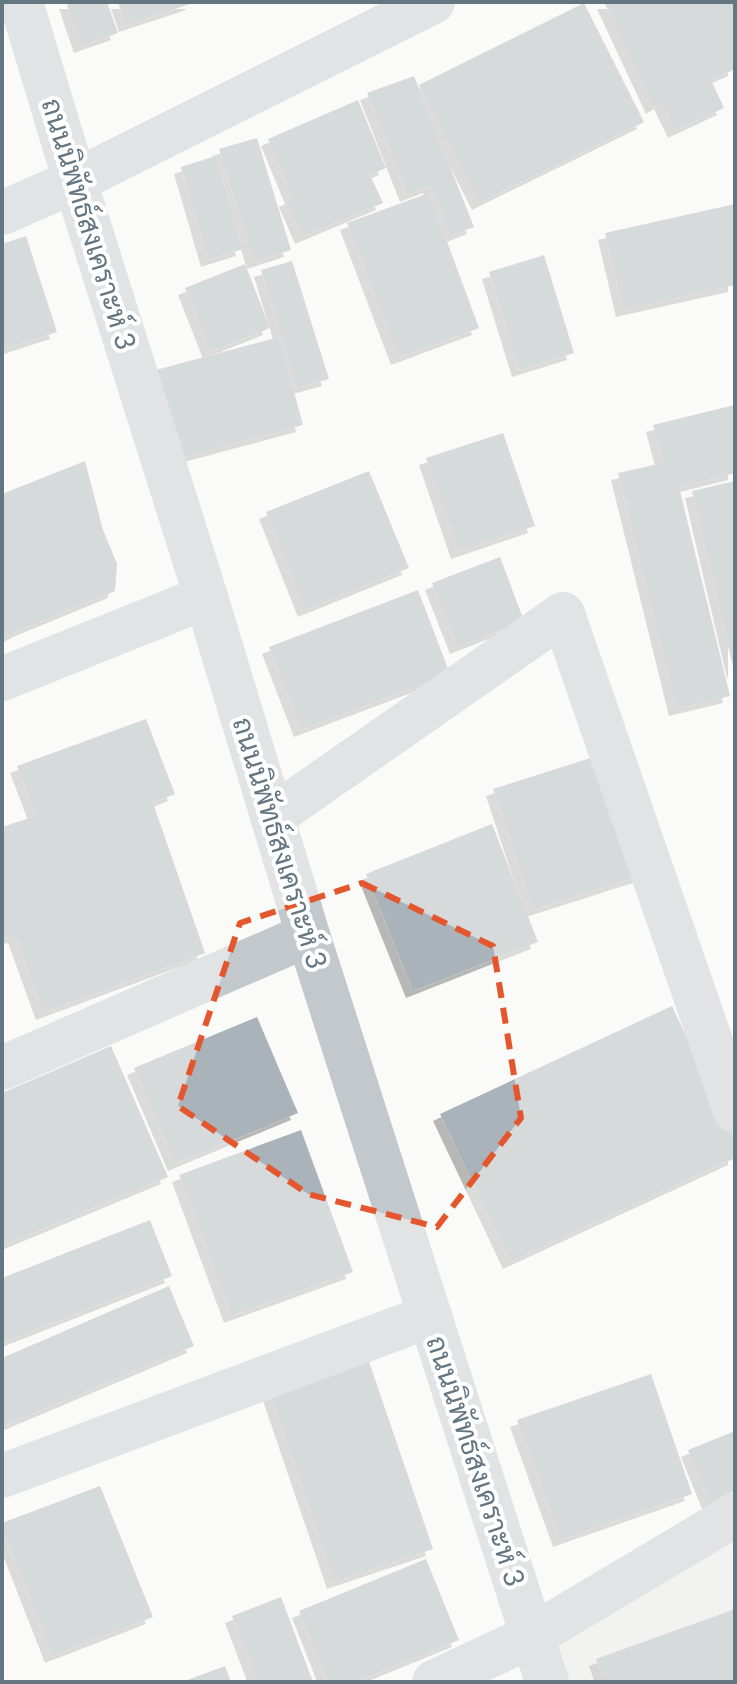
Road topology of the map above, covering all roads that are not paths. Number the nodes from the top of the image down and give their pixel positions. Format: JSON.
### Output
{"nodes":[{"id":1,"x":21,"y":2,"type":"edge"},
{"id":2,"x":433,"y":2,"type":"edge"},
{"id":3,"x":75,"y":181,"type":"junction"},
{"id":4,"x":2,"y":213,"type":"edge"},
{"id":5,"x":206,"y":597,"type":"junction"},
{"id":6,"x":2,"y":679,"type":"edge"},
{"id":7,"x":272,"y":817,"type":"junction"},
{"id":8,"x":308,"y":935,"type":"junction"},
{"id":9,"x":2,"y":1068,"type":"edge"},
{"id":10,"x":735,"y":1111,"type":"edge"},
{"id":11,"x":430,"y":1316,"type":"junction"},
{"id":12,"x":2,"y":1476,"type":"edge"},
{"id":13,"x":735,"y":1515,"type":"edge"},
{"id":14,"x":532,"y":1636,"type":"junction"},
{"id":15,"x":434,"y":1682,"type":"edge"},
{"id":16,"x":547,"y":1682,"type":"edge"}],
"edges":[{"from":1,"to":3,"type":"street","name":"ถนนนิพัทธ์สงเคราะห์ 3"},
{"from":2,"to":3,"type":"street"},
{"from":3,"to":4,"type":"street"},
{"from":3,"to":5,"type":"street","name":"ถนนนิพัทธ์สงเคราะห์ 3"},
{"from":5,"to":6,"type":"street"},
{"from":5,"to":7,"type":"street","name":"ถนนนิพัทธ์สงเคราะห์ 3"},
{"from":7,"to":8,"type":"street","name":"ถนนนิพัทธ์สงเคราะห์ 3"},
{"from":7,"to":10,"type":"street"},
{"from":8,"to":9,"type":"street"},
{"from":8,"to":11,"type":"street","name":"ถนนนิพัทธ์สงเคราะห์ 3"},
{"from":11,"to":12,"type":"street"},
{"from":11,"to":14,"type":"street","name":"ถนนนิพัทธ์สงเคราะห์ 3"},
{"from":13,"to":14,"type":"street"},
{"from":14,"to":15,"type":"street"},
{"from":14,"to":16,"type":"street","name":"ถนนนิพัทธ์สงเคราะห์ 3"}]}
